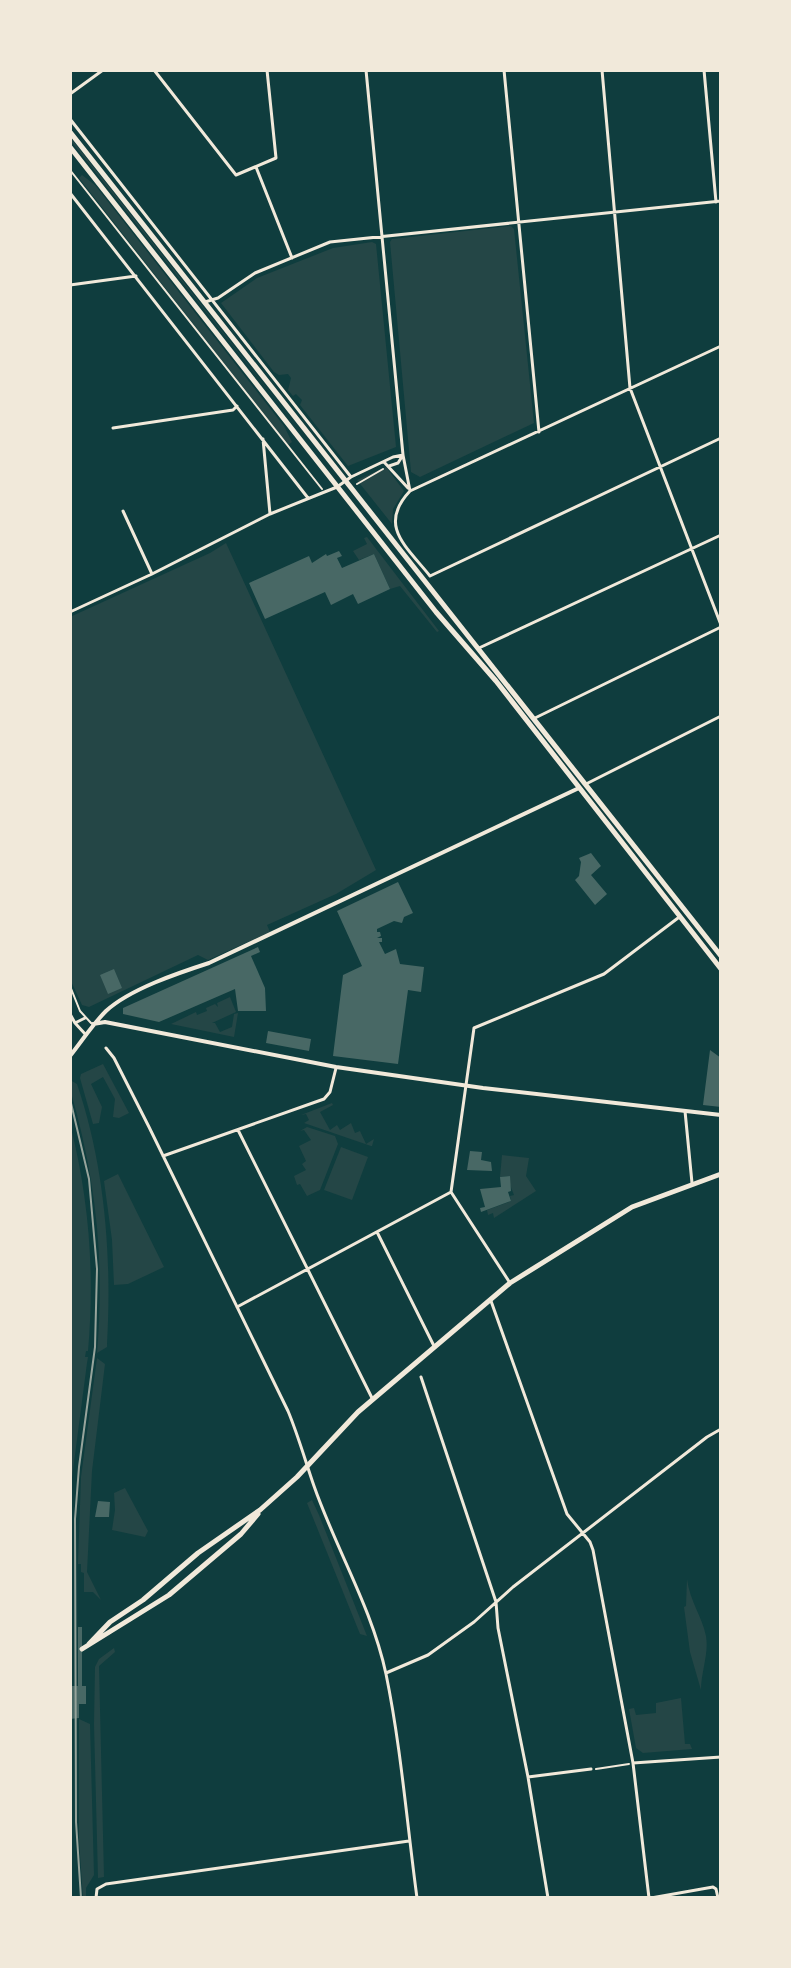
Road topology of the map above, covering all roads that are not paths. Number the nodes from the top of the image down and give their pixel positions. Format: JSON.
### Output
{"nodes":[{"id":1,"x":103,"y":70,"type":"edge"},
{"id":2,"x":154,"y":70,"type":"edge"},
{"id":3,"x":267,"y":70,"type":"edge"},
{"id":4,"x":366,"y":70,"type":"edge"},
{"id":5,"x":504,"y":70,"type":"edge"},
{"id":6,"x":602,"y":70,"type":"edge"},
{"id":7,"x":704,"y":70,"type":"edge"},
{"id":8,"x":70,"y":94,"type":"edge"},
{"id":9,"x":70,"y":119,"type":"edge"},
{"id":10,"x":70,"y":132,"type":"edge"},
{"id":11,"x":70,"y":147,"type":"edge"},
{"id":12,"x":256,"y":167,"type":"junction"},
{"id":13,"x":70,"y":193,"type":"edge"},
{"id":14,"x":719,"y":202,"type":"edge"},
{"id":15,"x":615,"y":211,"type":"junction"},
{"id":16,"x":518,"y":221,"type":"junction"},
{"id":17,"x":382,"y":235,"type":"junction"},
{"id":18,"x":292,"y":258,"type":"junction"},
{"id":19,"x":136,"y":276,"type":"junction"},
{"id":20,"x":70,"y":285,"type":"edge"},
{"id":21,"x":212,"y":299,"type":"junction"},
{"id":22,"x":203,"y":302,"type":"junction"},
{"id":23,"x":721,"y":346,"type":"edge"},
{"id":24,"x":630,"y":388,"type":"junction"},
{"id":25,"x":237,"y":406,"type":"junction"},
{"id":26,"x":113,"y":428,"type":"dead end"},
{"id":27,"x":539,"y":432,"type":"junction"},
{"id":28,"x":721,"y":438,"type":"edge"},
{"id":29,"x":263,"y":439,"type":"junction"},
{"id":30,"x":403,"y":455,"type":"junction"},
{"id":31,"x":384,"y":462,"type":"junction"},
{"id":32,"x":389,"y":466,"type":"junction"},
{"id":33,"x":660,"y":467,"type":"junction"},
{"id":34,"x":351,"y":477,"type":"junction"},
{"id":35,"x":346,"y":482,"type":"junction"},
{"id":36,"x":337,"y":487,"type":"junction"},
{"id":37,"x":410,"y":491,"type":"junction"},
{"id":38,"x":308,"y":498,"type":"junction"},
{"id":39,"x":123,"y":511,"type":"dead end"},
{"id":40,"x":270,"y":514,"type":"junction"},
{"id":41,"x":721,"y":535,"type":"edge"},
{"id":42,"x":692,"y":549,"type":"junction"},
{"id":43,"x":152,"y":574,"type":"junction"},
{"id":44,"x":70,"y":612,"type":"edge"},
{"id":45,"x":721,"y":626,"type":"edge"},
{"id":46,"x":479,"y":648,"type":"junction"},
{"id":47,"x":721,"y":716,"type":"edge"},
{"id":48,"x":535,"y":718,"type":"junction"},
{"id":49,"x":586,"y":784,"type":"junction"},
{"id":50,"x":579,"y":788,"type":"junction"},
{"id":51,"x":686,"y":912,"type":"junction"},
{"id":52,"x":680,"y":916,"type":"junction"},
{"id":53,"x":721,"y":956,"type":"edge"},
{"id":54,"x":721,"y":969,"type":"edge"},
{"id":55,"x":70,"y":986,"type":"edge"},
{"id":56,"x":70,"y":1014,"type":"edge"},
{"id":57,"x":85,"y":1018,"type":"junction"},
{"id":58,"x":75,"y":1023,"type":"junction"},
{"id":59,"x":93,"y":1024,"type":"junction"},
{"id":60,"x":86,"y":1035,"type":"junction"},
{"id":61,"x":106,"y":1048,"type":"dead end"},
{"id":62,"x":71,"y":1057,"type":"edge"},
{"id":63,"x":336,"y":1067,"type":"junction"},
{"id":64,"x":465,"y":1086,"type":"junction"},
{"id":65,"x":685,"y":1111,"type":"junction"},
{"id":66,"x":721,"y":1115,"type":"edge"},
{"id":67,"x":238,"y":1130,"type":"junction"},
{"id":68,"x":163,"y":1156,"type":"junction"},
{"id":69,"x":721,"y":1174,"type":"edge"},
{"id":70,"x":692,"y":1185,"type":"junction"},
{"id":71,"x":451,"y":1192,"type":"junction"},
{"id":72,"x":377,"y":1232,"type":"junction"},
{"id":73,"x":308,"y":1269,"type":"junction"},
{"id":74,"x":510,"y":1283,"type":"junction"},
{"id":75,"x":490,"y":1299,"type":"junction"},
{"id":76,"x":237,"y":1307,"type":"junction"},
{"id":77,"x":434,"y":1346,"type":"junction"},
{"id":78,"x":421,"y":1377,"type":"dead end"},
{"id":79,"x":373,"y":1399,"type":"junction"},
{"id":80,"x":721,"y":1429,"type":"edge"},
{"id":81,"x":308,"y":1465,"type":"junction"},
{"id":82,"x":260,"y":1510,"type":"junction"},
{"id":83,"x":583,"y":1535,"type":"junction"},
{"id":84,"x":496,"y":1602,"type":"junction"},
{"id":85,"x":89,"y":1644,"type":"junction"},
{"id":86,"x":82,"y":1649,"type":"dead end"},
{"id":87,"x":386,"y":1673,"type":"junction"},
{"id":88,"x":721,"y":1757,"type":"edge"},
{"id":89,"x":633,"y":1763,"type":"junction"},
{"id":90,"x":591,"y":1769,"type":"road end"},
{"id":91,"x":528,"y":1777,"type":"junction"},
{"id":92,"x":409,"y":1841,"type":"junction"},
{"id":93,"x":96,"y":1898,"type":"edge"},
{"id":94,"x":417,"y":1898,"type":"edge"},
{"id":95,"x":548,"y":1898,"type":"edge"},
{"id":96,"x":650,"y":1898,"type":"edge"},
{"id":97,"x":718,"y":1898,"type":"edge"}],
"edges":[{"from":1,"to":8,"type":"street"},
{"from":2,"to":12,"type":"street"},
{"from":3,"to":12,"type":"street"},
{"from":4,"to":17,"type":"street"},
{"from":5,"to":16,"type":"street"},
{"from":6,"to":15,"type":"street"},
{"from":7,"to":14,"type":"street"},
{"from":9,"to":21,"type":"street"},
{"from":10,"to":22,"type":"main road"},
{"from":11,"to":36,"type":"main road"},
{"from":12,"to":18,"type":"street"},
{"from":13,"to":19,"type":"street"},
{"from":14,"to":15,"type":"street"},
{"from":15,"to":16,"type":"street"},
{"from":15,"to":24,"type":"street"},
{"from":16,"to":17,"type":"street"},
{"from":16,"to":27,"type":"street"},
{"from":17,"to":18,"type":"street"},
{"from":17,"to":30,"type":"street"},
{"from":18,"to":21,"type":"street"},
{"from":19,"to":20,"type":"street"},
{"from":19,"to":25,"type":"street"},
{"from":21,"to":22,"type":"street"},
{"from":21,"to":34,"type":"street"},
{"from":22,"to":35,"type":"main road"},
{"from":23,"to":24,"type":"street"},
{"from":24,"to":27,"type":"street"},
{"from":24,"to":33,"type":"street"},
{"from":25,"to":26,"type":"street"},
{"from":25,"to":29,"type":"street"},
{"from":27,"to":37,"type":"street"},
{"from":28,"to":33,"type":"street"},
{"from":29,"to":38,"type":"street"},
{"from":29,"to":40,"type":"street"},
{"from":30,"to":31,"type":"street"},
{"from":30,"to":32,"type":"street"},
{"from":30,"to":37,"type":"street"},
{"from":31,"to":32,"type":"street"},
{"from":31,"to":34,"type":"street"},
{"from":32,"to":37,"type":"street"},
{"from":33,"to":37,"type":"street"},
{"from":33,"to":42,"type":"street"},
{"from":34,"to":35,"type":"street"},
{"from":35,"to":36,"type":"street"},
{"from":35,"to":46,"type":"main road"},
{"from":36,"to":38,"type":"street"},
{"from":36,"to":50,"type":"main road"},
{"from":38,"to":40,"type":"street"},
{"from":39,"to":43,"type":"street"},
{"from":40,"to":43,"type":"street"},
{"from":41,"to":42,"type":"street"},
{"from":42,"to":45,"type":"street"},
{"from":42,"to":46,"type":"street"},
{"from":43,"to":44,"type":"street"},
{"from":45,"to":48,"type":"street"},
{"from":46,"to":48,"type":"main road"},
{"from":47,"to":49,"type":"street"},
{"from":48,"to":49,"type":"main road"},
{"from":49,"to":50,"type":"street"},
{"from":49,"to":51,"type":"main road"},
{"from":50,"to":52,"type":"main road"},
{"from":50,"to":59,"type":"street"},
{"from":51,"to":52,"type":"street"},
{"from":51,"to":53,"type":"main road"},
{"from":52,"to":54,"type":"main road"},
{"from":52,"to":64,"type":"street"},
{"from":55,"to":57,"type":"lane"},
{"from":56,"to":58,"type":"street"},
{"from":57,"to":58,"type":"street"},
{"from":57,"to":59,"type":"lane"},
{"from":58,"to":60,"type":"street"},
{"from":59,"to":60,"type":"street"},
{"from":59,"to":63,"type":"street"},
{"from":60,"to":62,"type":"street"},
{"from":61,"to":68,"type":"street"},
{"from":63,"to":64,"type":"street"},
{"from":63,"to":67,"type":"street"},
{"from":64,"to":65,"type":"street"},
{"from":64,"to":71,"type":"street"},
{"from":65,"to":66,"type":"street"},
{"from":65,"to":70,"type":"street"},
{"from":67,"to":68,"type":"street"},
{"from":67,"to":73,"type":"street"},
{"from":68,"to":76,"type":"street"},
{"from":69,"to":70,"type":"main road"},
{"from":70,"to":74,"type":"main road"},
{"from":71,"to":72,"type":"street"},
{"from":71,"to":74,"type":"street"},
{"from":72,"to":73,"type":"street"},
{"from":72,"to":77,"type":"street"},
{"from":73,"to":76,"type":"street"},
{"from":73,"to":79,"type":"street"},
{"from":74,"to":75,"type":"main road"},
{"from":75,"to":77,"type":"main road"},
{"from":75,"to":83,"type":"street"},
{"from":76,"to":81,"type":"street"},
{"from":77,"to":79,"type":"main road"},
{"from":78,"to":84,"type":"street"},
{"from":79,"to":81,"type":"main road"},
{"from":80,"to":83,"type":"street"},
{"from":81,"to":82,"type":"main road"},
{"from":81,"to":87,"type":"street"},
{"from":82,"to":85,"type":"main road"},
{"from":82,"to":85,"type":"main road"},
{"from":83,"to":84,"type":"street"},
{"from":83,"to":89,"type":"street"},
{"from":84,"to":87,"type":"street"},
{"from":84,"to":91,"type":"street"},
{"from":85,"to":86,"type":"main road"},
{"from":87,"to":92,"type":"street"},
{"from":88,"to":89,"type":"street"},
{"from":89,"to":96,"type":"street"},
{"from":90,"to":91,"type":"street"},
{"from":91,"to":95,"type":"street"},
{"from":92,"to":93,"type":"street"},
{"from":92,"to":94,"type":"street"},
{"from":96,"to":97,"type":"street"}]}
